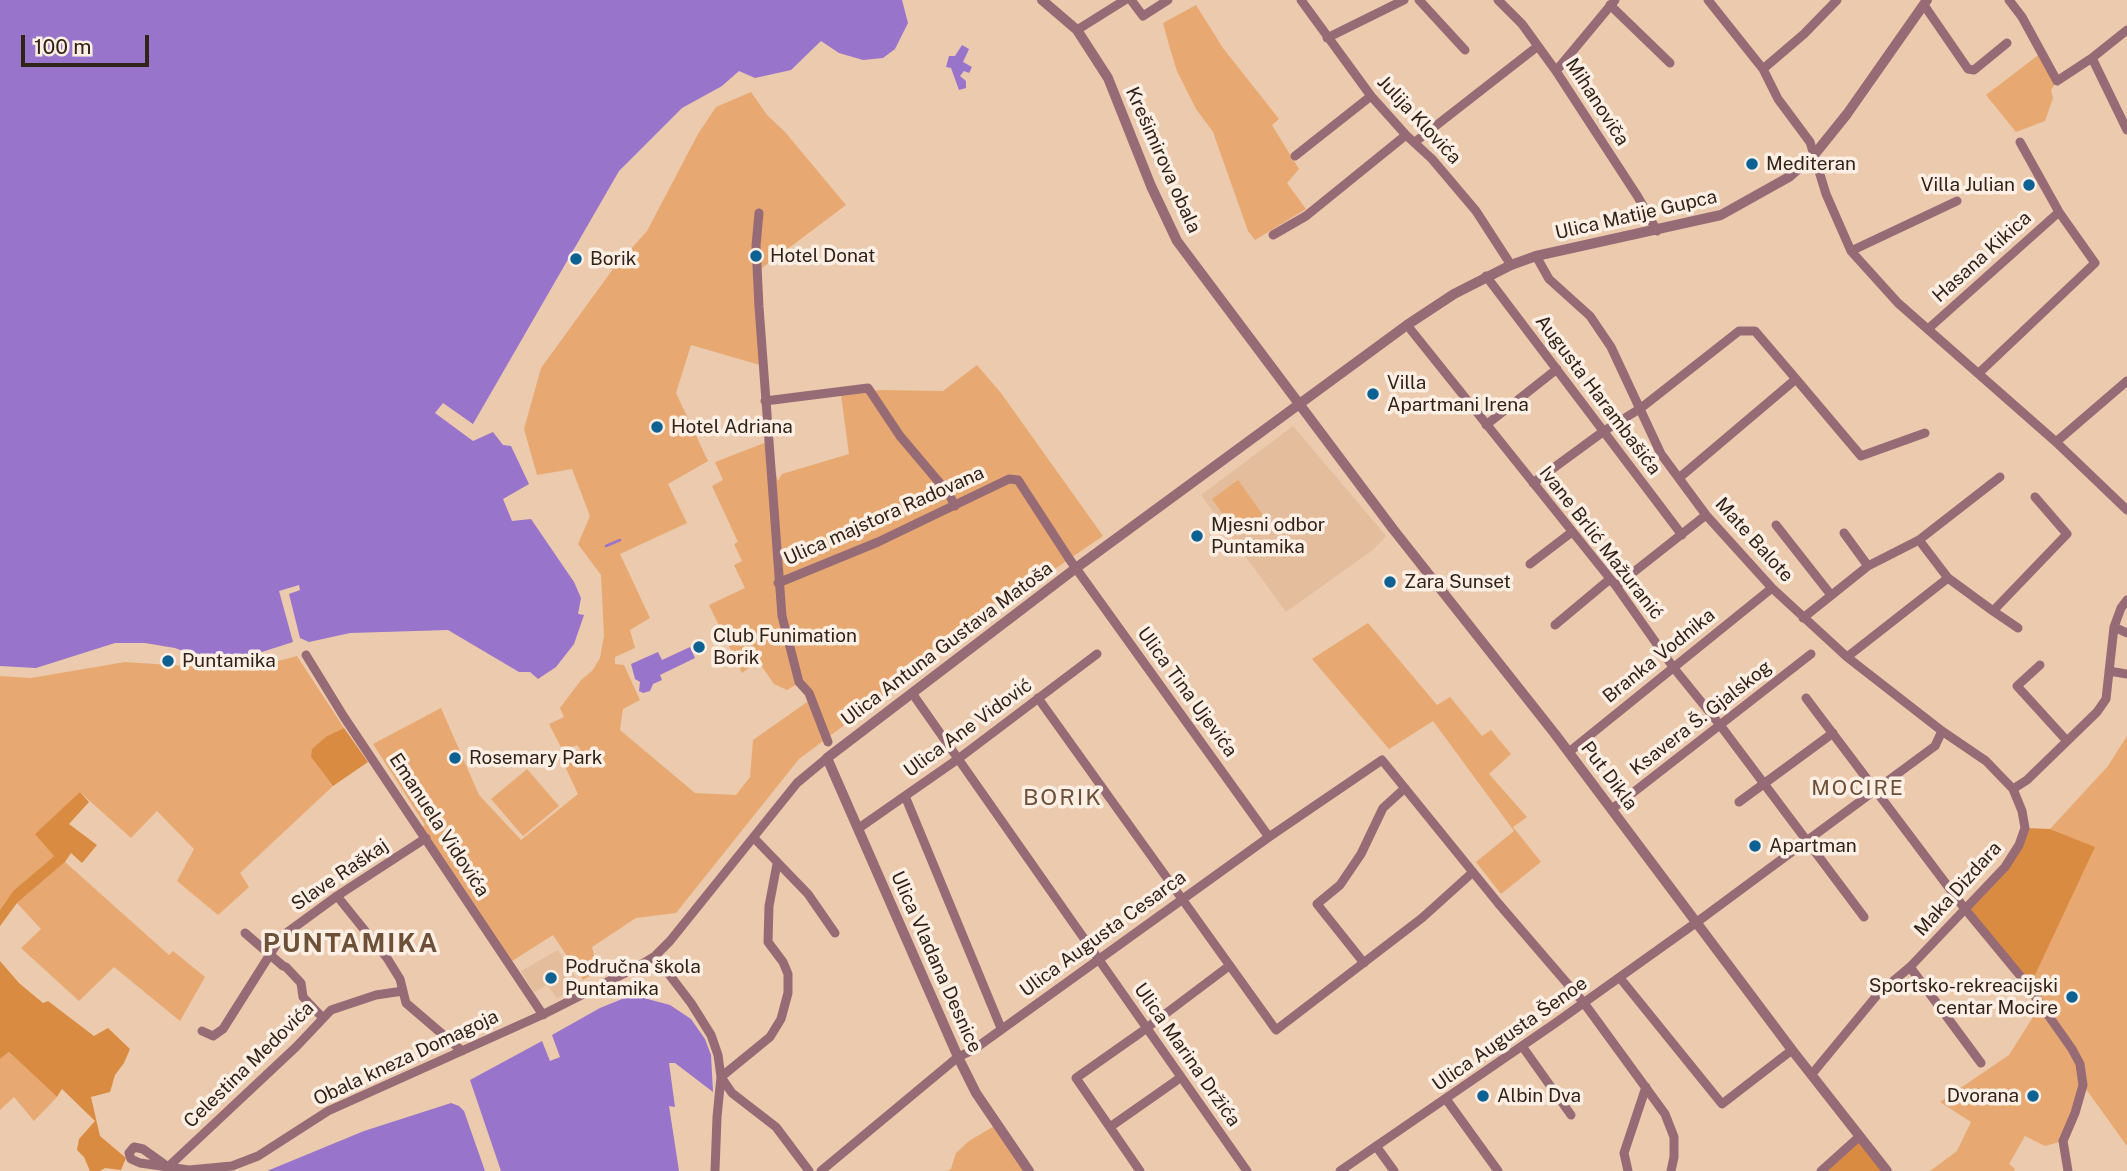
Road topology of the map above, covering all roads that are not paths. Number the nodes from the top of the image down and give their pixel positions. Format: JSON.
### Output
{"nodes":[{"id":1,"x":1042,"y":0,"type":"edge"},
{"id":2,"x":1125,"y":0,"type":"edge"},
{"id":3,"x":1131,"y":0,"type":"edge"},
{"id":4,"x":1168,"y":0,"type":"edge"},
{"id":5,"x":1301,"y":0,"type":"edge"},
{"id":6,"x":1404,"y":0,"type":"edge"},
{"id":7,"x":1419,"y":0,"type":"edge"},
{"id":8,"x":1498,"y":0,"type":"edge"},
{"id":9,"x":1709,"y":0,"type":"edge"},
{"id":10,"x":1838,"y":0,"type":"edge"},
{"id":11,"x":2008,"y":0,"type":"edge"},
{"id":12,"x":1613,"y":3,"type":"edge"},
{"id":13,"x":1926,"y":3,"type":"edge"},
{"id":14,"x":1077,"y":30,"type":"junction"},
{"id":15,"x":2127,"y":30,"type":"edge"},
{"id":16,"x":1327,"y":38,"type":"junction"},
{"id":17,"x":2007,"y":43,"type":"dead end"},
{"id":18,"x":1538,"y":46,"type":"junction"},
{"id":19,"x":1465,"y":50,"type":"dead end"},
{"id":20,"x":2092,"y":58,"type":"junction"},
{"id":21,"x":1670,"y":62,"type":"dead end"},
{"id":22,"x":1763,"y":69,"type":"junction"},
{"id":23,"x":1556,"y":71,"type":"junction"},
{"id":24,"x":1371,"y":96,"type":"junction"},
{"id":25,"x":2127,"y":130,"type":"edge"},
{"id":26,"x":1406,"y":135,"type":"junction"},
{"id":27,"x":1415,"y":142,"type":"junction"},
{"id":28,"x":2020,"y":142,"type":"dead end"},
{"id":29,"x":1814,"y":155,"type":"junction"},
{"id":30,"x":1295,"y":156,"type":"dead end"},
{"id":31,"x":1957,"y":201,"type":"dead end"},
{"id":32,"x":2059,"y":212,"type":"junction"},
{"id":33,"x":759,"y":213,"type":"dead end"},
{"id":34,"x":1657,"y":231,"type":"junction"},
{"id":35,"x":1273,"y":235,"type":"dead end"},
{"id":36,"x":1851,"y":251,"type":"junction"},
{"id":37,"x":1536,"y":256,"type":"junction"},
{"id":38,"x":1511,"y":265,"type":"junction"},
{"id":39,"x":1486,"y":276,"type":"junction"},
{"id":40,"x":1407,"y":325,"type":"junction"},
{"id":41,"x":1928,"y":329,"type":"junction"},
{"id":42,"x":1557,"y":369,"type":"junction"},
{"id":43,"x":1979,"y":373,"type":"junction"},
{"id":44,"x":1796,"y":379,"type":"junction"},
{"id":45,"x":2127,"y":381,"type":"edge"},
{"id":46,"x":765,"y":401,"type":"junction"},
{"id":47,"x":1300,"y":404,"type":"junction"},
{"id":48,"x":1641,"y":408,"type":"junction"},
{"id":49,"x":1486,"y":425,"type":"junction"},
{"id":50,"x":1604,"y":431,"type":"junction"},
{"id":51,"x":1925,"y":433,"type":"dead end"},
{"id":52,"x":2056,"y":442,"type":"junction"},
{"id":53,"x":2000,"y":477,"type":"dead end"},
{"id":54,"x":1678,"y":478,"type":"junction"},
{"id":55,"x":1533,"y":483,"type":"junction"},
{"id":56,"x":2035,"y":497,"type":"dead end"},
{"id":57,"x":955,"y":506,"type":"junction"},
{"id":58,"x":2127,"y":510,"type":"edge"},
{"id":59,"x":1706,"y":514,"type":"junction"},
{"id":60,"x":1776,"y":525,"type":"dead end"},
{"id":61,"x":1572,"y":532,"type":"junction"},
{"id":62,"x":1844,"y":533,"type":"dead end"},
{"id":63,"x":1682,"y":535,"type":"junction"},
{"id":64,"x":1919,"y":541,"type":"junction"},
{"id":65,"x":1530,"y":565,"type":"dead end"},
{"id":66,"x":1868,"y":566,"type":"junction"},
{"id":67,"x":1076,"y":568,"type":"junction"},
{"id":68,"x":1948,"y":578,"type":"junction"},
{"id":69,"x":778,"y":583,"type":"junction"},
{"id":70,"x":1613,"y":583,"type":"junction"},
{"id":71,"x":1772,"y":588,"type":"junction"},
{"id":72,"x":1831,"y":595,"type":"junction"},
{"id":73,"x":2127,"y":600,"type":"edge"},
{"id":74,"x":1993,"y":611,"type":"junction"},
{"id":75,"x":1803,"y":618,"type":"junction"},
{"id":76,"x":1555,"y":625,"type":"dead end"},
{"id":77,"x":2114,"y":627,"type":"junction"},
{"id":78,"x":2018,"y":628,"type":"dead end"},
{"id":79,"x":2127,"y":633,"type":"edge"},
{"id":80,"x":1097,"y":653,"type":"dead end"},
{"id":81,"x":1811,"y":654,"type":"dead end"},
{"id":82,"x":306,"y":655,"type":"dead end"},
{"id":83,"x":1847,"y":657,"type":"junction"},
{"id":84,"x":2040,"y":665,"type":"dead end"},
{"id":85,"x":1673,"y":667,"type":"junction"},
{"id":86,"x":2109,"y":671,"type":"junction"},
{"id":87,"x":2127,"y":674,"type":"edge"},
{"id":88,"x":912,"y":693,"type":"junction"},
{"id":89,"x":1038,"y":698,"type":"junction"},
{"id":90,"x":1806,"y":698,"type":"dead end"},
{"id":91,"x":1720,"y":725,"type":"junction"},
{"id":92,"x":1942,"y":731,"type":"junction"},
{"id":93,"x":1833,"y":733,"type":"junction"},
{"id":94,"x":2067,"y":741,"type":"junction"},
{"id":95,"x":828,"y":742,"type":"dead end"},
{"id":96,"x":1569,"y":752,"type":"junction"},
{"id":97,"x":827,"y":758,"type":"junction"},
{"id":98,"x":958,"y":758,"type":"junction"},
{"id":99,"x":1763,"y":786,"type":"junction"},
{"id":100,"x":1405,"y":788,"type":"junction"},
{"id":101,"x":2013,"y":789,"type":"junction"},
{"id":102,"x":1877,"y":790,"type":"junction"},
{"id":103,"x":905,"y":796,"type":"junction"},
{"id":104,"x":1739,"y":802,"type":"dead end"},
{"id":105,"x":1612,"y":809,"type":"junction"},
{"id":106,"x":859,"y":828,"type":"junction"},
{"id":107,"x":1269,"y":836,"type":"junction"},
{"id":108,"x":426,"y":838,"type":"junction"},
{"id":109,"x":754,"y":838,"type":"junction"},
{"id":110,"x":1806,"y":842,"type":"junction"},
{"id":111,"x":777,"y":864,"type":"junction"},
{"id":112,"x":1473,"y":872,"type":"junction"},
{"id":113,"x":337,"y":896,"type":"junction"},
{"id":114,"x":1181,"y":900,"type":"junction"},
{"id":115,"x":1965,"y":909,"type":"junction"},
{"id":116,"x":1864,"y":917,"type":"dead end"},
{"id":117,"x":1697,"y":922,"type":"junction"},
{"id":118,"x":245,"y":933,"type":"dead end"},
{"id":119,"x":835,"y":933,"type":"dead end"},
{"id":120,"x":270,"y":955,"type":"junction"},
{"id":121,"x":655,"y":956,"type":"junction"},
{"id":122,"x":1098,"y":959,"type":"junction"},
{"id":123,"x":1364,"y":963,"type":"junction"},
{"id":124,"x":1229,"y":966,"type":"junction"},
{"id":125,"x":1910,"y":967,"type":"junction"},
{"id":126,"x":1620,"y":978,"type":"junction"},
{"id":127,"x":403,"y":991,"type":"junction"},
{"id":128,"x":1584,"y":1003,"type":"junction"},
{"id":129,"x":543,"y":1015,"type":"junction"},
{"id":130,"x":323,"y":1018,"type":"junction"},
{"id":131,"x":1001,"y":1028,"type":"junction"},
{"id":132,"x":1147,"y":1028,"type":"junction"},
{"id":133,"x":202,"y":1031,"type":"dead end"},
{"id":134,"x":1522,"y":1046,"type":"junction"},
{"id":135,"x":1793,"y":1050,"type":"junction"},
{"id":136,"x":462,"y":1051,"type":"junction"},
{"id":137,"x":958,"y":1057,"type":"junction"},
{"id":138,"x":1981,"y":1063,"type":"dead end"},
{"id":139,"x":1812,"y":1074,"type":"junction"},
{"id":140,"x":721,"y":1077,"type":"junction"},
{"id":141,"x":1180,"y":1078,"type":"junction"},
{"id":142,"x":1646,"y":1087,"type":"junction"},
{"id":143,"x":1446,"y":1099,"type":"junction"},
{"id":144,"x":1571,"y":1115,"type":"dead end"},
{"id":145,"x":1110,"y":1127,"type":"junction"},
{"id":146,"x":1860,"y":1136,"type":"junction"},
{"id":147,"x":1376,"y":1146,"type":"junction"},
{"id":148,"x":168,"y":1167,"type":"joint"},
{"id":149,"x":715,"y":1171,"type":"edge"},
{"id":150,"x":809,"y":1171,"type":"edge"},
{"id":151,"x":821,"y":1171,"type":"edge"},
{"id":152,"x":1029,"y":1171,"type":"edge"},
{"id":153,"x":1140,"y":1171,"type":"edge"},
{"id":154,"x":1247,"y":1171,"type":"edge"},
{"id":155,"x":1340,"y":1171,"type":"edge"},
{"id":156,"x":1394,"y":1171,"type":"edge"},
{"id":157,"x":1498,"y":1171,"type":"edge"},
{"id":158,"x":1628,"y":1171,"type":"edge"},
{"id":159,"x":1671,"y":1171,"type":"edge"},
{"id":160,"x":1821,"y":1171,"type":"edge"},
{"id":161,"x":1887,"y":1171,"type":"edge"},
{"id":162,"x":2068,"y":1171,"type":"edge"}],
"edges":[{"from":1,"to":14,"type":"street","name":"Krešimirova obala"},
{"from":2,"to":14,"type":"street"},
{"from":3,"to":4,"type":"street"},
{"from":5,"to":16,"type":"street","name":"Julija Klovića"},
{"from":6,"to":16,"type":"street"},
{"from":7,"to":19,"type":"street"},
{"from":8,"to":18,"type":"street","name":"Mihanoviča"},
{"from":9,"to":22,"type":"street"},
{"from":10,"to":22,"type":"street"},
{"from":11,"to":20,"type":"street"},
{"from":12,"to":21,"type":"street"},
{"from":12,"to":23,"type":"street"},
{"from":13,"to":17,"type":"street"},
{"from":13,"to":29,"type":"street","name":"Ulica Matije Gupca"},
{"from":14,"to":47,"type":"street","name":"Krešimirova obala"},
{"from":15,"to":20,"type":"street"},
{"from":16,"to":24,"type":"street","name":"Julija Klovića"},
{"from":18,"to":23,"type":"street","name":"Mihanoviča"},
{"from":18,"to":27,"type":"street"},
{"from":20,"to":25,"type":"street"},
{"from":22,"to":29,"type":"street"},
{"from":23,"to":34,"type":"street","name":"Mihanoviča"},
{"from":24,"to":26,"type":"street","name":"Julija Klovića"},
{"from":24,"to":30,"type":"street"},
{"from":26,"to":27,"type":"street","name":"Julija Klovića"},
{"from":26,"to":35,"type":"street"},
{"from":27,"to":38,"type":"street","name":"Julija Klovića"},
{"from":28,"to":32,"type":"street"},
{"from":29,"to":34,"type":"street","name":"Ulica Matije Gupca"},
{"from":29,"to":36,"type":"street"},
{"from":31,"to":36,"type":"street"},
{"from":32,"to":41,"type":"street","name":"Hasana Kikica"},
{"from":32,"to":43,"type":"street"},
{"from":33,"to":46,"type":"street","name":"Ulica majstora Radovana"},
{"from":34,"to":37,"type":"street","name":"Ulica Matije Gupca"},
{"from":36,"to":41,"type":"street"},
{"from":37,"to":38,"type":"street","name":"Ulica Matije Gupca"},
{"from":37,"to":48,"type":"street","name":"Mate Balote"},
{"from":38,"to":39,"type":"street","name":"Ulica Matije Gupca"},
{"from":39,"to":40,"type":"street","name":"Ulica Matije Gupca"},
{"from":39,"to":42,"type":"street","name":"Augusta Harambašića"},
{"from":40,"to":47,"type":"street","name":"Ulica Matije Gupca"},
{"from":40,"to":49,"type":"street","name":"Ivane Brlić Mažuranić"},
{"from":41,"to":43,"type":"street"},
{"from":42,"to":49,"type":"street"},
{"from":42,"to":50,"type":"street","name":"Augusta Harambašića"},
{"from":43,"to":52,"type":"street"},
{"from":44,"to":48,"type":"street"},
{"from":44,"to":51,"type":"street"},
{"from":44,"to":54,"type":"street"},
{"from":45,"to":52,"type":"street"},
{"from":46,"to":57,"type":"street"},
{"from":46,"to":69,"type":"street","name":"Ulica majstora Radovana"},
{"from":47,"to":67,"type":"street","name":"Ulica Antuna Gustava Matoša"},
{"from":47,"to":96,"type":"street","name":"Put Dikla"},
{"from":48,"to":50,"type":"street"},
{"from":48,"to":54,"type":"street","name":"Mate Balote"},
{"from":49,"to":55,"type":"street","name":"Ivane Brlić Mažuranić"},
{"from":50,"to":55,"type":"street"},
{"from":50,"to":63,"type":"street","name":"Augusta Harambašića"},
{"from":52,"to":58,"type":"street"},
{"from":53,"to":64,"type":"street"},
{"from":54,"to":59,"type":"street","name":"Mate Balote"},
{"from":55,"to":61,"type":"street","name":"Ivane Brlić Mažuranić"},
{"from":56,"to":74,"type":"street"},
{"from":57,"to":67,"type":"street","name":"Ulica majstora Radovana"},
{"from":57,"to":69,"type":"street","name":"Ulica majstora Radovana"},
{"from":59,"to":63,"type":"street"},
{"from":59,"to":71,"type":"street","name":"Mate Balote"},
{"from":60,"to":72,"type":"street"},
{"from":61,"to":65,"type":"street"},
{"from":61,"to":70,"type":"street","name":"Ivane Brlić Mažuranić"},
{"from":62,"to":66,"type":"street"},
{"from":63,"to":70,"type":"street"},
{"from":64,"to":66,"type":"street"},
{"from":64,"to":68,"type":"street"},
{"from":66,"to":72,"type":"street"},
{"from":67,"to":88,"type":"street","name":"Ulica Antuna Gustava Matoša"},
{"from":67,"to":107,"type":"street","name":"Ulica Tina Ujevića"},
{"from":68,"to":74,"type":"street"},
{"from":68,"to":83,"type":"street"},
{"from":69,"to":95,"type":"street"},
{"from":70,"to":76,"type":"street"},
{"from":70,"to":85,"type":"street","name":"Ivane Brlić Mažuranić"},
{"from":71,"to":75,"type":"street","name":"Mate Balote"},
{"from":71,"to":85,"type":"street","name":"Branka Vodnika"},
{"from":72,"to":75,"type":"street"},
{"from":73,"to":77,"type":"street"},
{"from":74,"to":78,"type":"street"},
{"from":75,"to":83,"type":"street","name":"Mate Balote"},
{"from":77,"to":79,"type":"street"},
{"from":77,"to":86,"type":"street"},
{"from":80,"to":89,"type":"street","name":"Ulica Ane Vidović"},
{"from":81,"to":91,"type":"street","name":"Ksavera Š. Gjalskog"},
{"from":82,"to":108,"type":"street","name":"Emanuela Vidovića"},
{"from":83,"to":92,"type":"street","name":"Mate Balote"},
{"from":84,"to":94,"type":"street"},
{"from":85,"to":91,"type":"street","name":"Ivane Brlić Mažuranić"},
{"from":85,"to":96,"type":"street","name":"Branka Vodnika"},
{"from":86,"to":87,"type":"street"},
{"from":86,"to":94,"type":"street"},
{"from":88,"to":97,"type":"street","name":"Ulica Antuna Gustava Matoša"},
{"from":88,"to":98,"type":"street","name":"Ulica Marina Držića"},
{"from":89,"to":98,"type":"street","name":"Ulica Ane Vidović"},
{"from":89,"to":114,"type":"street"},
{"from":90,"to":93,"type":"street"},
{"from":91,"to":99,"type":"street","name":"Ivane Brlić Mažuranić"},
{"from":91,"to":105,"type":"street","name":"Ksavera Š. Gjalskog"},
{"from":92,"to":101,"type":"street","name":"Mate Balote"},
{"from":92,"to":102,"type":"street","name":"Ulica Augusta Šenoe"},
{"from":93,"to":99,"type":"street"},
{"from":93,"to":102,"type":"street"},
{"from":94,"to":101,"type":"street"},
{"from":96,"to":105,"type":"street","name":"Put Dikla"},
{"from":97,"to":106,"type":"street","name":"Ulica Vladana Desnice"},
{"from":97,"to":109,"type":"street","name":"Ulica Antuna Gustava Matoša"},
{"from":98,"to":103,"type":"street","name":"Ulica Ane Vidović"},
{"from":98,"to":122,"type":"street","name":"Ulica Marina Držića"},
{"from":99,"to":104,"type":"street"},
{"from":99,"to":110,"type":"street","name":"Ivane Brlić Mažuranić"},
{"from":100,"to":107,"type":"street","name":"Ulica Augusta Cesarca"},
{"from":100,"to":112,"type":"street"},
{"from":100,"to":123,"type":"street"},
{"from":101,"to":115,"type":"street","name":"Maka Dizdara"},
{"from":102,"to":110,"type":"street","name":"Ulica Augusta Šenoe"},
{"from":102,"to":115,"type":"street"},
{"from":103,"to":106,"type":"street","name":"Ulica Ane Vidović"},
{"from":103,"to":131,"type":"street"},
{"from":105,"to":117,"type":"street","name":"Put Dikla"},
{"from":106,"to":137,"type":"street","name":"Ulica Vladana Desnice"},
{"from":107,"to":114,"type":"street","name":"Ulica Augusta Cesarca"},
{"from":108,"to":113,"type":"street","name":"Slave Raškaj"},
{"from":108,"to":129,"type":"street","name":"Emanuela Vidovića"},
{"from":109,"to":111,"type":"street"},
{"from":109,"to":121,"type":"street","name":"Ulica Antuna Gustava Matoša"},
{"from":110,"to":116,"type":"street","name":"Ivane Brlić Mažuranić"},
{"from":110,"to":117,"type":"street","name":"Ulica Augusta Šenoe"},
{"from":111,"to":119,"type":"street"},
{"from":111,"to":140,"type":"street"},
{"from":112,"to":123,"type":"street"},
{"from":112,"to":128,"type":"street"},
{"from":113,"to":120,"type":"street","name":"Slave Raškaj"},
{"from":113,"to":127,"type":"street"},
{"from":114,"to":122,"type":"street","name":"Ulica Augusta Cesarca"},
{"from":114,"to":124,"type":"street"},
{"from":115,"to":125,"type":"street","name":"Maka Dizdara"},
{"from":115,"to":162,"type":"street"},
{"from":117,"to":126,"type":"street","name":"Ulica Augusta Šenoe"},
{"from":117,"to":135,"type":"street","name":"Put Dikla"},
{"from":118,"to":120,"type":"street"},
{"from":120,"to":130,"type":"street"},
{"from":120,"to":133,"type":"street","name":"Slave Raškaj"},
{"from":121,"to":129,"type":"street","name":"Obala kneza Domagoja"},
{"from":121,"to":140,"type":"street"},
{"from":122,"to":131,"type":"street","name":"Ulica Augusta Cesarca"},
{"from":122,"to":132,"type":"street","name":"Ulica Marina Držića"},
{"from":123,"to":124,"type":"street"},
{"from":124,"to":132,"type":"street"},
{"from":125,"to":138,"type":"street"},
{"from":125,"to":139,"type":"street","name":"Maka Dizdara"},
{"from":126,"to":128,"type":"street","name":"Ulica Augusta Šenoe"},
{"from":126,"to":135,"type":"street"},
{"from":127,"to":130,"type":"street","name":"Celestina Medovića"},
{"from":127,"to":136,"type":"street"},
{"from":128,"to":134,"type":"street","name":"Ulica Augusta Šenoe"},
{"from":128,"to":142,"type":"street"},
{"from":129,"to":136,"type":"street","name":"Obala kneza Domagoja"},
{"from":130,"to":148,"type":"street","name":"Celestina Medovića"},
{"from":131,"to":137,"type":"street","name":"Ulica Augusta Cesarca"},
{"from":132,"to":141,"type":"street","name":"Ulica Marina Držića"},
{"from":132,"to":145,"type":"street"},
{"from":134,"to":143,"type":"street","name":"Ulica Augusta Šenoe"},
{"from":134,"to":144,"type":"street"},
{"from":135,"to":139,"type":"street","name":"Put Dikla"},
{"from":136,"to":148,"type":"street","name":"Obala kneza Domagoja"},
{"from":137,"to":151,"type":"street","name":"Ulica Augusta Cesarca"},
{"from":137,"to":152,"type":"street","name":"Ulica Vladana Desnice"},
{"from":139,"to":146,"type":"street","name":"Put Dikla"},
{"from":140,"to":149,"type":"street"},
{"from":140,"to":150,"type":"street"},
{"from":141,"to":145,"type":"street"},
{"from":141,"to":154,"type":"street","name":"Ulica Marina Držića"},
{"from":142,"to":158,"type":"street"},
{"from":142,"to":159,"type":"street"},
{"from":143,"to":147,"type":"street","name":"Ulica Augusta Šenoe"},
{"from":143,"to":157,"type":"street"},
{"from":145,"to":153,"type":"street"},
{"from":146,"to":160,"type":"street"},
{"from":146,"to":161,"type":"street","name":"Put Dikla"},
{"from":147,"to":155,"type":"street","name":"Ulica Augusta Šenoe"},
{"from":147,"to":156,"type":"street"}]}
